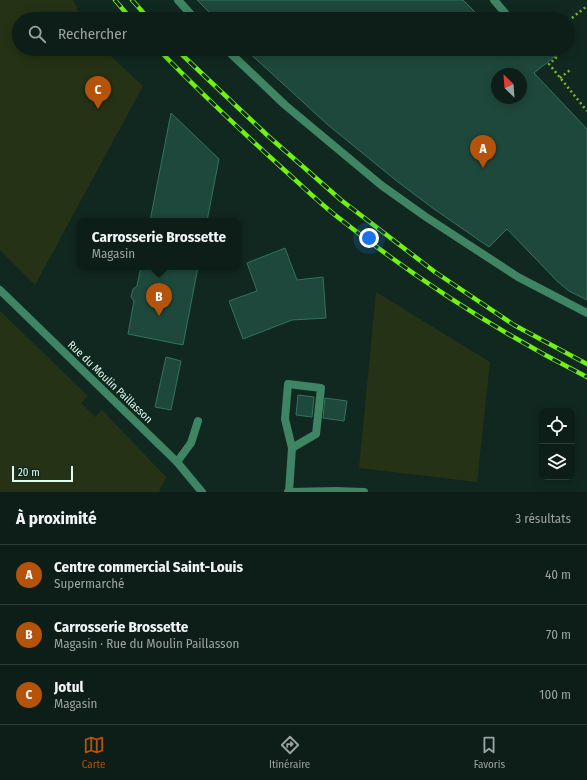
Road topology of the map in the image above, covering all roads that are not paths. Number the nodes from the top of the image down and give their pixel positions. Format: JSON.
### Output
{"nodes":[{"id":1,"x":178,"y":0,"type":"edge"},
{"id":2,"x":494,"y":0,"type":"edge"},
{"id":3,"x":189,"y":12,"type":"edge"},
{"id":4,"x":504,"y":12,"type":"edge"},
{"id":5,"x":233,"y":56,"type":"edge"},
{"id":6,"x":0,"y":290,"type":"edge"},
{"id":7,"x":587,"y":313,"type":"edge"},
{"id":8,"x":198,"y":421,"type":"dead end"},
{"id":9,"x":292,"y":448,"type":"junction"},
{"id":10,"x":177,"y":462,"type":"junction"},
{"id":11,"x":202,"y":492,"type":"edge"},
{"id":12,"x":289,"y":492,"type":"edge"},
{"id":13,"x":364,"y":492,"type":"edge"}],
"edges":[{"from":1,"to":3,"type":"street"},
{"from":2,"to":4,"type":"street"},
{"from":5,"to":7,"type":"street"},
{"from":6,"to":10,"type":"street","name":"Rue du Moulin Paillasson"},
{"from":8,"to":10,"type":"street"},
{"from":9,"to":9,"type":"street"},
{"from":9,"to":12,"type":"street"},
{"from":10,"to":11,"type":"street","name":"Rue du Moulin Paillasson"},
{"from":12,"to":13,"type":"street"}]}
